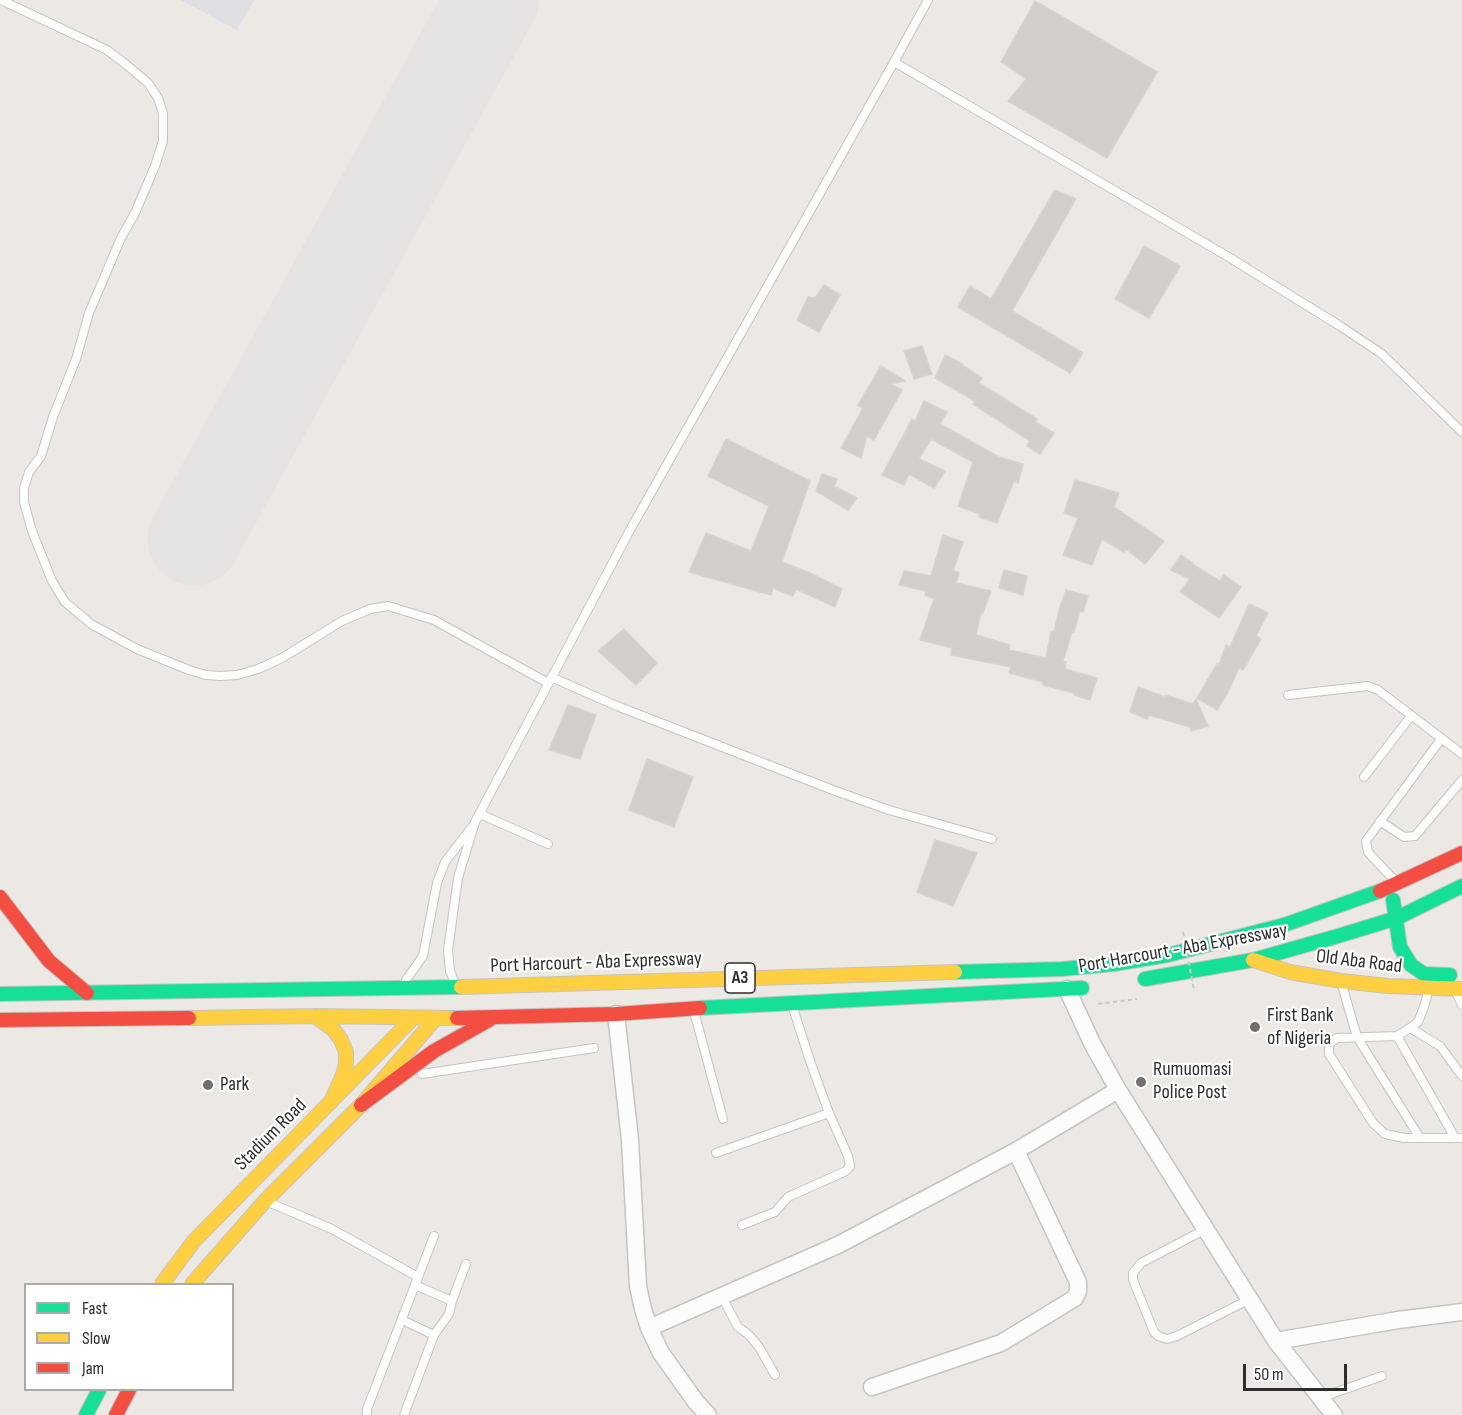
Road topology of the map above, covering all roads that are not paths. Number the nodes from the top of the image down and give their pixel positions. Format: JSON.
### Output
{"nodes":[{"id":1,"x":1,"y":0,"type":"edge"},
{"id":2,"x":928,"y":0,"type":"edge"},
{"id":3,"x":894,"y":62,"type":"junction"},
{"id":4,"x":1462,"y":432,"type":"edge"},
{"id":5,"x":550,"y":680,"type":"junction"},
{"id":6,"x":1288,"y":695,"type":"dead end"},
{"id":7,"x":1411,"y":716,"type":"junction"},
{"id":8,"x":1441,"y":739,"type":"junction"},
{"id":9,"x":1462,"y":754,"type":"edge"},
{"id":10,"x":1364,"y":777,"type":"dead end"},
{"id":11,"x":1462,"y":780,"type":"edge"},
{"id":12,"x":478,"y":818,"type":"junction"},
{"id":13,"x":1380,"y":821,"type":"junction"},
{"id":14,"x":992,"y":839,"type":"dead end"},
{"id":15,"x":548,"y":844,"type":"dead end"},
{"id":16,"x":1462,"y":853,"type":"edge"},
{"id":17,"x":1394,"y":886,"type":"junction"},
{"id":18,"x":1462,"y":886,"type":"edge"},
{"id":19,"x":0,"y":897,"type":"edge"},
{"id":20,"x":1397,"y":918,"type":"junction"},
{"id":21,"x":1253,"y":960,"type":"junction"},
{"id":22,"x":1462,"y":974,"type":"edge"},
{"id":23,"x":1341,"y":981,"type":"junction"},
{"id":24,"x":1131,"y":982,"type":"dead end"},
{"id":25,"x":456,"y":986,"type":"junction"},
{"id":26,"x":1099,"y":986,"type":"dead end"},
{"id":27,"x":1429,"y":988,"type":"junction"},
{"id":28,"x":399,"y":989,"type":"junction"},
{"id":29,"x":1067,"y":989,"type":"junction"},
{"id":30,"x":1458,"y":989,"type":"edge"},
{"id":31,"x":87,"y":993,"type":"junction"},
{"id":32,"x":0,"y":994,"type":"edge"},
{"id":33,"x":792,"y":1002,"type":"junction"},
{"id":34,"x":1462,"y":1005,"type":"edge"},
{"id":35,"x":693,"y":1009,"type":"junction"},
{"id":36,"x":616,"y":1014,"type":"junction"},
{"id":37,"x":315,"y":1016,"type":"junction"},
{"id":38,"x":495,"y":1017,"type":"junction"},
{"id":39,"x":413,"y":1018,"type":"junction"},
{"id":40,"x":436,"y":1018,"type":"junction"},
{"id":41,"x":0,"y":1020,"type":"edge"},
{"id":42,"x":1410,"y":1028,"type":"junction"},
{"id":43,"x":1397,"y":1036,"type":"junction"},
{"id":44,"x":1357,"y":1037,"type":"junction"},
{"id":45,"x":594,"y":1048,"type":"dead end"},
{"id":46,"x":1462,"y":1076,"type":"edge"},
{"id":47,"x":398,"y":1078,"type":"junction"},
{"id":48,"x":1118,"y":1090,"type":"junction"},
{"id":49,"x":331,"y":1102,"type":"junction"},
{"id":50,"x":361,"y":1105,"type":"junction"},
{"id":51,"x":829,"y":1113,"type":"junction"},
{"id":52,"x":723,"y":1119,"type":"dead end"},
{"id":53,"x":1420,"y":1138,"type":"junction"},
{"id":54,"x":1458,"y":1138,"type":"edge"},
{"id":55,"x":1016,"y":1151,"type":"junction"},
{"id":56,"x":716,"y":1153,"type":"dead end"},
{"id":57,"x":265,"y":1201,"type":"junction"},
{"id":58,"x":742,"y":1225,"type":"dead end"},
{"id":59,"x":1206,"y":1229,"type":"junction"},
{"id":60,"x":434,"y":1236,"type":"dead end"},
{"id":61,"x":466,"y":1264,"type":"dead end"},
{"id":62,"x":417,"y":1281,"type":"junction"},
{"id":63,"x":163,"y":1283,"type":"edge"},
{"id":64,"x":193,"y":1283,"type":"edge"},
{"id":65,"x":722,"y":1297,"type":"junction"},
{"id":66,"x":1250,"y":1299,"type":"junction"},
{"id":67,"x":452,"y":1301,"type":"junction"},
{"id":68,"x":1462,"y":1312,"type":"edge"},
{"id":69,"x":402,"y":1320,"type":"junction"},
{"id":70,"x":649,"y":1328,"type":"junction"},
{"id":71,"x":434,"y":1335,"type":"junction"},
{"id":72,"x":1276,"y":1341,"type":"junction"},
{"id":73,"x":775,"y":1375,"type":"dead end"},
{"id":74,"x":1382,"y":1376,"type":"dead end"},
{"id":75,"x":872,"y":1387,"type":"dead end"},
{"id":76,"x":98,"y":1391,"type":"edge"},
{"id":77,"x":128,"y":1391,"type":"edge"},
{"id":78,"x":1320,"y":1398,"type":"junction"},
{"id":79,"x":86,"y":1415,"type":"edge"},
{"id":80,"x":116,"y":1415,"type":"edge"},
{"id":81,"x":367,"y":1415,"type":"edge"},
{"id":82,"x":404,"y":1415,"type":"edge"},
{"id":83,"x":708,"y":1415,"type":"edge"},
{"id":84,"x":1334,"y":1415,"type":"edge"}],
"edges":[{"from":1,"to":5,"type":"lane"},
{"from":2,"to":3,"type":"lane"},
{"from":3,"to":4,"type":"lane"},
{"from":3,"to":5,"type":"lane"},
{"from":5,"to":12,"type":"lane"},
{"from":5,"to":14,"type":"lane"},
{"from":6,"to":7,"type":"lane"},
{"from":7,"to":8,"type":"lane"},
{"from":7,"to":10,"type":"lane"},
{"from":8,"to":9,"type":"lane"},
{"from":8,"to":13,"type":"lane"},
{"from":11,"to":13,"type":"lane"},
{"from":12,"to":15,"type":"lane"},
{"from":12,"to":25,"type":"lane"},
{"from":12,"to":28,"type":"lane"},
{"from":13,"to":17,"type":"lane"},
{"from":16,"to":17,"type":"main road","name":"Port Harcourt - Aba Expressway","number":"A3"},
{"from":17,"to":20,"type":"main road","name":"Old Aba Road"},
{"from":17,"to":25,"type":"main road","name":"Port Harcourt - Aba Expressway","number":"A3"},
{"from":18,"to":20,"type":"main road","name":"Port Harcourt - Aba Expressway"},
{"from":19,"to":31,"type":"main road"},
{"from":20,"to":21,"type":"main road","name":"Port Harcourt - Aba Expressway"},
{"from":20,"to":22,"type":"main road","name":"Old Aba Road"},
{"from":21,"to":23,"type":"main road","name":"Old Aba Road"},
{"from":21,"to":24,"type":"main road","name":"Port Harcourt - Aba Expressway"},
{"from":23,"to":27,"type":"main road","name":"Old Aba Road"},
{"from":23,"to":44,"type":"lane"},
{"from":25,"to":28,"type":"main road","name":"Port Harcourt - Aba Expressway","number":"A3"},
{"from":26,"to":29,"type":"main road","name":"Port Harcourt - Aba Expressway","number":"A3"},
{"from":27,"to":30,"type":"main road","name":"Old Aba Road"},
{"from":27,"to":42,"type":"lane"},
{"from":28,"to":31,"type":"main road","name":"Port Harcourt - Aba Expressway","number":"A3"},
{"from":29,"to":33,"type":"main road","name":"Port Harcourt - Aba Expressway","number":"A3"},
{"from":29,"to":48,"type":"street"},
{"from":30,"to":34,"type":"lane"},
{"from":31,"to":32,"type":"main road","name":"Port Harcourt - Aba Expressway","number":"A3"},
{"from":33,"to":35,"type":"main road","name":"Port Harcourt - Aba Expressway","number":"A3"},
{"from":33,"to":51,"type":"lane"},
{"from":35,"to":36,"type":"main road","name":"Port Harcourt - Aba Expressway","number":"A3"},
{"from":35,"to":52,"type":"lane"},
{"from":36,"to":38,"type":"main road","name":"Port Harcourt - Aba Expressway","number":"A3"},
{"from":36,"to":70,"type":"street"},
{"from":37,"to":39,"type":"main road","name":"Port Harcourt - Aba Expressway","number":"A3"},
{"from":37,"to":41,"type":"main road","name":"Port Harcourt - Aba Expressway","number":"A3"},
{"from":37,"to":49,"type":"main road"},
{"from":38,"to":40,"type":"main road","name":"Port Harcourt - Aba Expressway","number":"A3"},
{"from":38,"to":47,"type":"main road"},
{"from":39,"to":40,"type":"main road","name":"Port Harcourt - Aba Expressway","number":"A3"},
{"from":39,"to":49,"type":"main road","name":"Stadium Road"},
{"from":40,"to":50,"type":"main road"},
{"from":42,"to":43,"type":"lane"},
{"from":42,"to":46,"type":"lane"},
{"from":43,"to":44,"type":"lane"},
{"from":43,"to":54,"type":"lane"},
{"from":44,"to":53,"type":"lane"},
{"from":44,"to":53,"type":"lane"},
{"from":45,"to":47,"type":"lane"},
{"from":47,"to":50,"type":"main road"},
{"from":48,"to":55,"type":"street"},
{"from":48,"to":59,"type":"street"},
{"from":49,"to":63,"type":"main road","name":"Stadium Road"},
{"from":50,"to":57,"type":"main road"},
{"from":51,"to":56,"type":"lane"},
{"from":51,"to":58,"type":"lane"},
{"from":53,"to":54,"type":"lane"},
{"from":55,"to":65,"type":"street"},
{"from":55,"to":75,"type":"street"},
{"from":57,"to":62,"type":"lane"},
{"from":57,"to":64,"type":"main road"},
{"from":59,"to":66,"type":"street"},
{"from":59,"to":66,"type":"lane"},
{"from":60,"to":62,"type":"lane"},
{"from":61,"to":67,"type":"lane"},
{"from":62,"to":67,"type":"lane"},
{"from":62,"to":69,"type":"lane"},
{"from":65,"to":70,"type":"street"},
{"from":65,"to":73,"type":"lane"},
{"from":66,"to":72,"type":"street"},
{"from":67,"to":71,"type":"lane"},
{"from":68,"to":72,"type":"street"},
{"from":69,"to":71,"type":"lane"},
{"from":69,"to":81,"type":"lane"},
{"from":70,"to":83,"type":"street"},
{"from":71,"to":82,"type":"lane"},
{"from":72,"to":78,"type":"street"},
{"from":74,"to":78,"type":"lane"},
{"from":76,"to":79,"type":"main road"},
{"from":77,"to":80,"type":"main road"},
{"from":78,"to":84,"type":"street"}]}
